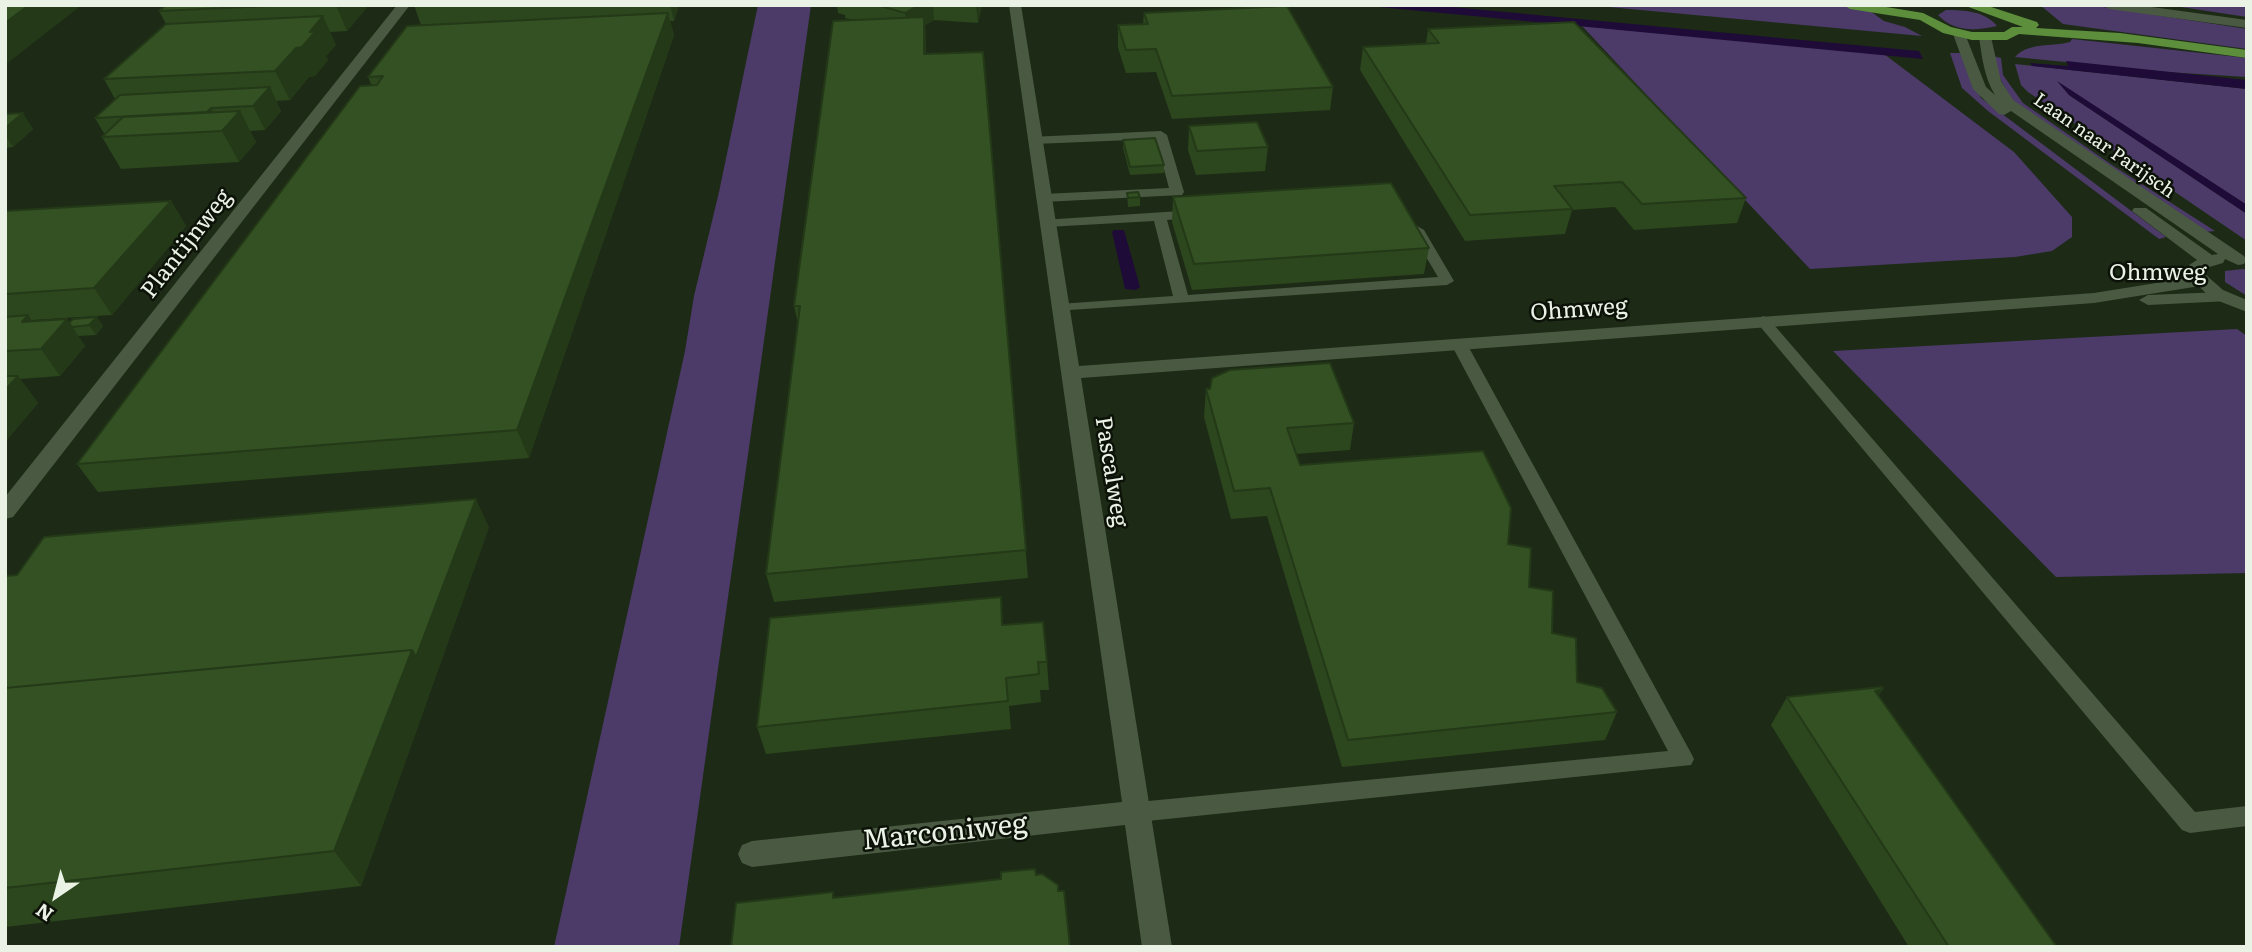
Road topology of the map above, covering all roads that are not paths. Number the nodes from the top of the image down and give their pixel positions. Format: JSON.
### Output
{"nodes":[{"id":1,"x":404,"y":5,"type":"edge"},
{"id":2,"x":1015,"y":5,"type":"edge"},
{"id":3,"x":1850,"y":5,"type":"edge"},
{"id":4,"x":1890,"y":5,"type":"edge"},
{"id":5,"x":2109,"y":5,"type":"edge"},
{"id":6,"x":1975,"y":6,"type":"edge"},
{"id":7,"x":1925,"y":11,"type":"edge"},
{"id":8,"x":2247,"y":24,"type":"edge"},
{"id":9,"x":2015,"y":26,"type":"junction"},
{"id":10,"x":1959,"y":34,"type":"junction"},
{"id":11,"x":1985,"y":37,"type":"junction"},
{"id":12,"x":2247,"y":54,"type":"edge"},
{"id":13,"x":1034,"y":140,"type":"junction"},
{"id":14,"x":1043,"y":198,"type":"junction"},
{"id":15,"x":1407,"y":212,"type":"edge"},
{"id":16,"x":1213,"y":213,"type":"edge"},
{"id":17,"x":1159,"y":216,"type":"junction"},
{"id":18,"x":1047,"y":223,"type":"junction"},
{"id":19,"x":2208,"y":260,"type":"junction"},
{"id":20,"x":2242,"y":260,"type":"edge"},
{"id":21,"x":2200,"y":281,"type":"junction"},
{"id":22,"x":2223,"y":297,"type":"junction"},
{"id":23,"x":2094,"y":298,"type":"junction"},
{"id":24,"x":1182,"y":300,"type":"junction"},
{"id":25,"x":2247,"y":307,"type":"edge"},
{"id":26,"x":1059,"y":308,"type":"junction"},
{"id":27,"x":1763,"y":321,"type":"junction"},
{"id":28,"x":1459,"y":344,"type":"junction"},
{"id":29,"x":1069,"y":373,"type":"junction"},
{"id":30,"x":5,"y":512,"type":"edge"},
{"id":31,"x":1138,"y":812,"type":"junction"},
{"id":32,"x":2247,"y":816,"type":"edge"},
{"id":33,"x":752,"y":854,"type":"dead end"},
{"id":34,"x":1157,"y":947,"type":"edge"}],
"edges":[{"from":1,"to":30,"type":"street","name":"Plantijnweg"},
{"from":2,"to":13,"type":"street","name":"Pascalweg"},
{"from":3,"to":7,"type":"main road"},
{"from":4,"to":7,"type":"main road"},
{"from":5,"to":8,"type":"street"},
{"from":6,"to":9,"type":"main road"},
{"from":7,"to":10,"type":"main road"},
{"from":9,"to":11,"type":"main road"},
{"from":9,"to":12,"type":"main road"},
{"from":10,"to":11,"type":"main road"},
{"from":10,"to":19,"type":"street","name":"Laan naar Parijsch"},
{"from":11,"to":20,"type":"street","name":"Laan naar Parijsch"},
{"from":13,"to":14,"type":"street","name":"Pascalweg"},
{"from":13,"to":14,"type":"lane"},
{"from":14,"to":18,"type":"street","name":"Pascalweg"},
{"from":15,"to":24,"type":"lane"},
{"from":16,"to":17,"type":"lane"},
{"from":17,"to":18,"type":"lane"},
{"from":17,"to":24,"type":"lane"},
{"from":18,"to":26,"type":"street","name":"Pascalweg"},
{"from":19,"to":20,"type":"street"},
{"from":19,"to":21,"type":"street"},
{"from":21,"to":22,"type":"street"},
{"from":21,"to":23,"type":"street","name":"Ohmweg"},
{"from":22,"to":23,"type":"street","name":"Ohmweg"},
{"from":22,"to":25,"type":"street"},
{"from":23,"to":27,"type":"street","name":"Ohmweg"},
{"from":24,"to":26,"type":"lane"},
{"from":26,"to":29,"type":"street","name":"Pascalweg"},
{"from":27,"to":28,"type":"street","name":"Ohmweg"},
{"from":27,"to":32,"type":"lane"},
{"from":28,"to":29,"type":"street","name":"Ohmweg"},
{"from":28,"to":31,"type":"lane"},
{"from":29,"to":31,"type":"street","name":"Pascalweg"},
{"from":31,"to":33,"type":"street","name":"Marconiweg"},
{"from":31,"to":34,"type":"street","name":"Pascalweg"}]}
